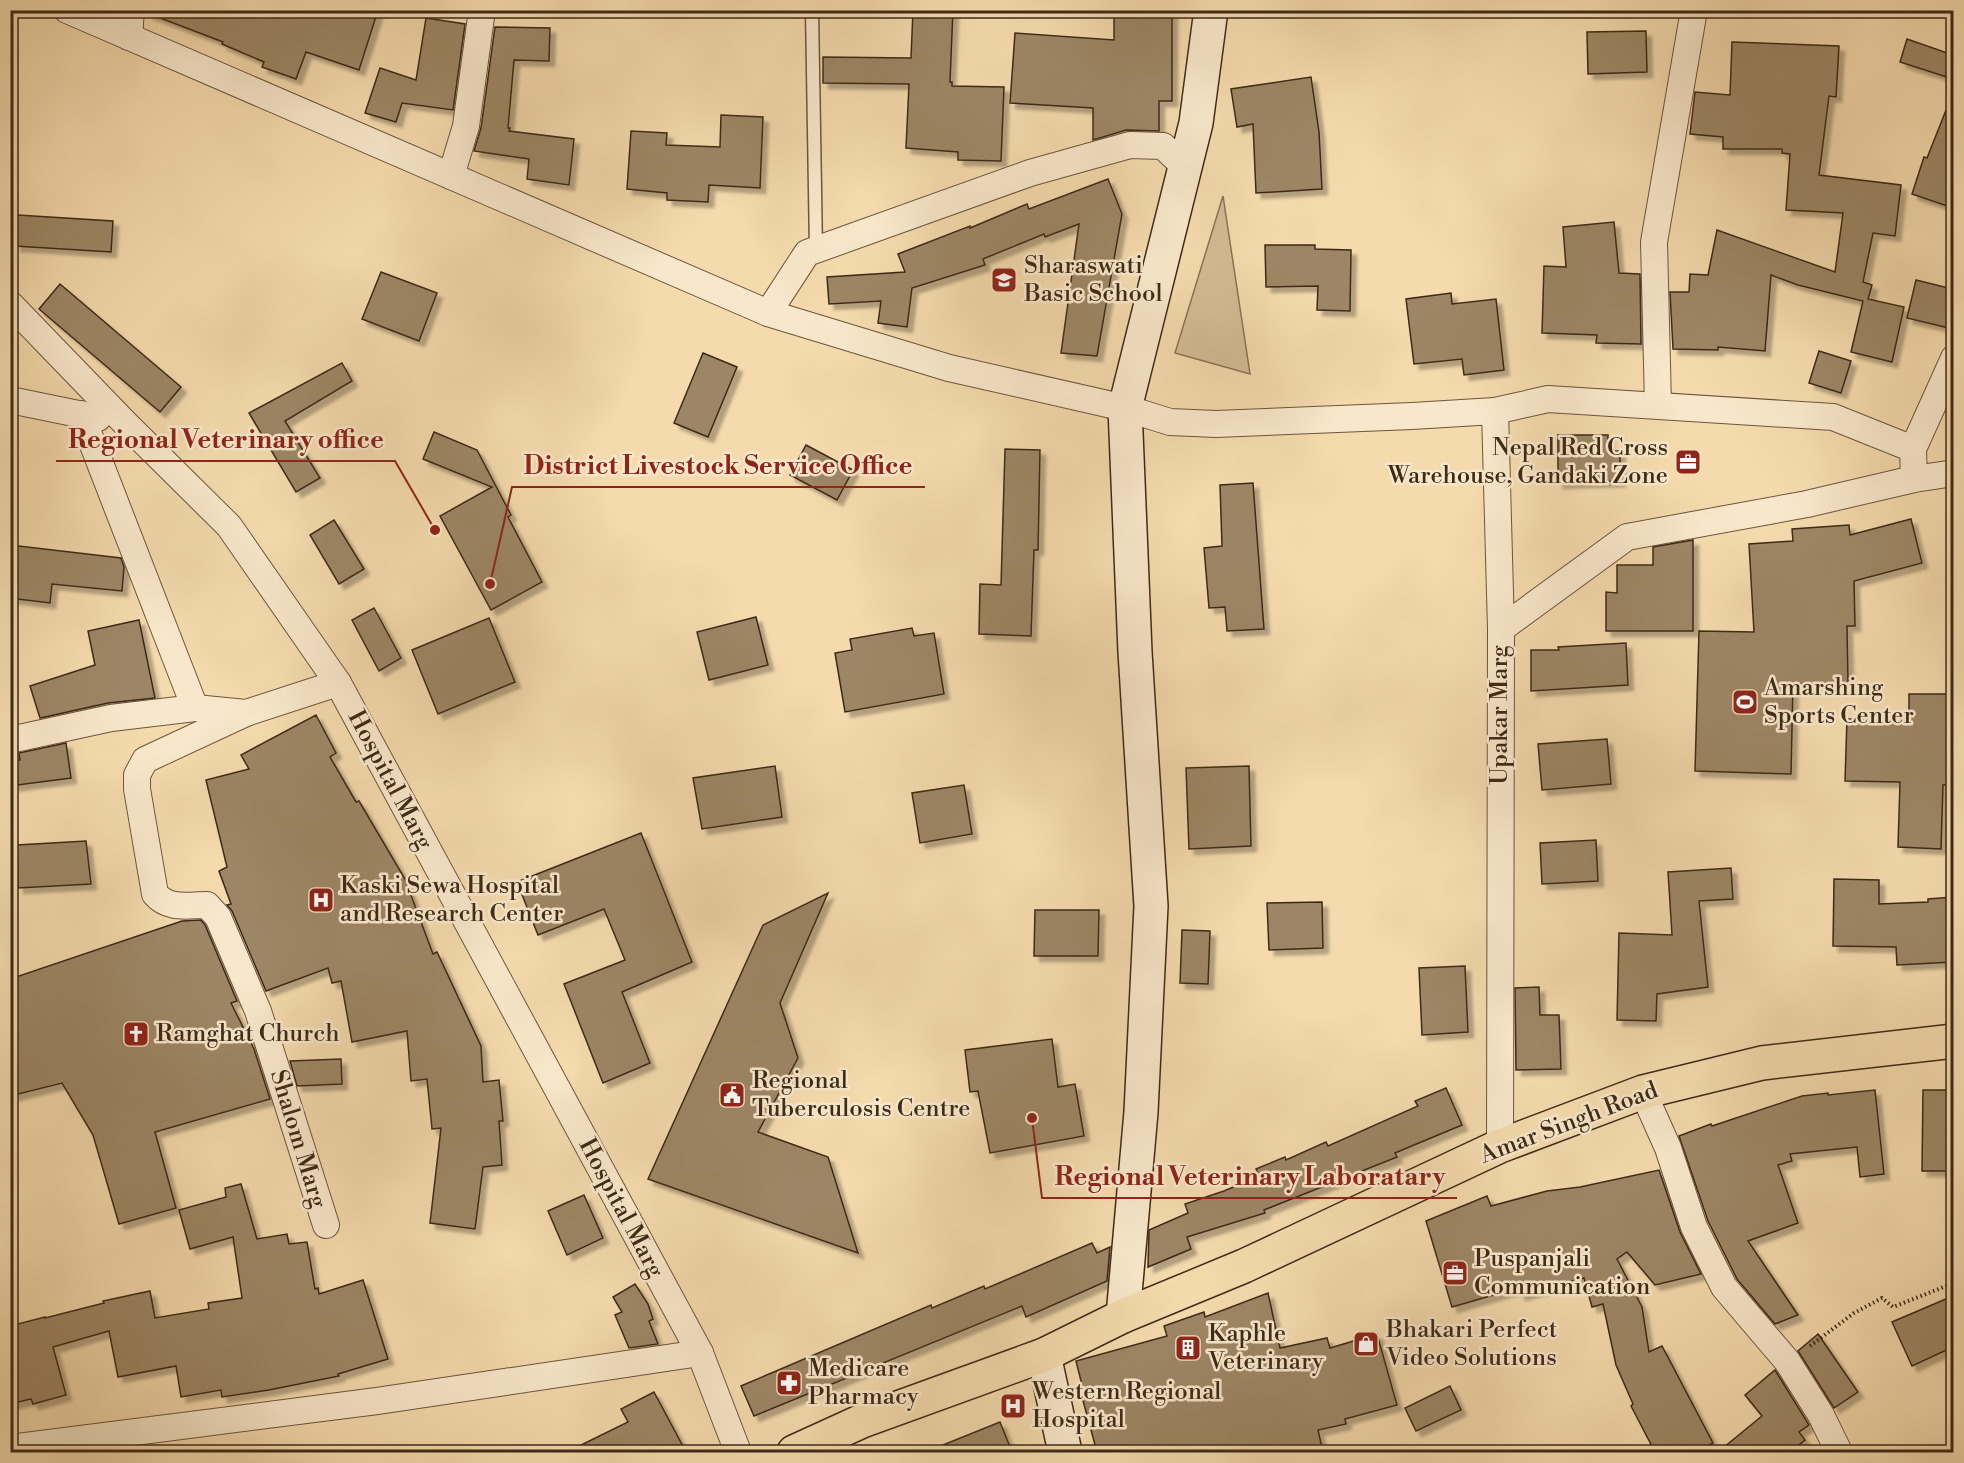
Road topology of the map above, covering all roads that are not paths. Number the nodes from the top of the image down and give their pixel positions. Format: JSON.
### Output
{"nodes":[{"id":1,"x":67,"y":10,"type":"edge"},
{"id":2,"x":131,"y":10,"type":"edge"},
{"id":3,"x":482,"y":10,"type":"edge"},
{"id":4,"x":812,"y":10,"type":"edge"},
{"id":5,"x":1211,"y":10,"type":"edge"},
{"id":6,"x":1694,"y":10,"type":"edge"},
{"id":7,"x":129,"y":37,"type":"junction"},
{"id":8,"x":1184,"y":166,"type":"junction"},
{"id":9,"x":451,"y":176,"type":"junction"},
{"id":10,"x":816,"y":250,"type":"junction"},
{"id":11,"x":10,"y":304,"type":"edge"},
{"id":12,"x":768,"y":313,"type":"junction"},
{"id":13,"x":1953,"y":358,"type":"edge"},
{"id":14,"x":10,"y":400,"type":"edge"},
{"id":15,"x":1658,"y":405,"type":"junction"},
{"id":16,"x":1125,"y":408,"type":"junction"},
{"id":17,"x":1495,"y":411,"type":"junction"},
{"id":18,"x":81,"y":414,"type":"junction"},
{"id":19,"x":124,"y":423,"type":"junction"},
{"id":20,"x":1913,"y":449,"type":"junction"},
{"id":21,"x":1953,"y":473,"type":"edge"},
{"id":22,"x":1914,"y":479,"type":"junction"},
{"id":23,"x":1501,"y":629,"type":"junction"},
{"id":24,"x":338,"y":683,"type":"junction"},
{"id":25,"x":195,"y":708,"type":"junction"},
{"id":26,"x":246,"y":713,"type":"junction"},
{"id":27,"x":10,"y":740,"type":"edge"},
{"id":28,"x":1953,"y":1041,"type":"edge"},
{"id":29,"x":1643,"y":1092,"type":"junction"},
{"id":30,"x":1500,"y":1146,"type":"junction"},
{"id":31,"x":326,"y":1225,"type":"dead end"},
{"id":32,"x":1123,"y":1316,"type":"junction"},
{"id":33,"x":700,"y":1353,"type":"junction"},
{"id":34,"x":1044,"y":1355,"type":"junction"},
{"id":35,"x":10,"y":1448,"type":"edge"},
{"id":36,"x":738,"y":1452,"type":"edge"},
{"id":37,"x":794,"y":1452,"type":"edge"},
{"id":38,"x":1065,"y":1452,"type":"edge"},
{"id":39,"x":1839,"y":1452,"type":"edge"}],
"edges":[{"from":1,"to":7,"type":"street"},
{"from":2,"to":7,"type":"street"},
{"from":3,"to":9,"type":"street"},
{"from":4,"to":10,"type":"lane"},
{"from":5,"to":8,"type":"main road"},
{"from":6,"to":15,"type":"street"},
{"from":7,"to":9,"type":"street"},
{"from":8,"to":10,"type":"street"},
{"from":8,"to":16,"type":"main road"},
{"from":9,"to":12,"type":"street"},
{"from":10,"to":12,"type":"street"},
{"from":11,"to":19,"type":"street","name":"Hospital Marg"},
{"from":12,"to":16,"type":"street"},
{"from":13,"to":20,"type":"street"},
{"from":14,"to":18,"type":"street"},
{"from":15,"to":17,"type":"street"},
{"from":15,"to":20,"type":"street"},
{"from":16,"to":17,"type":"street"},
{"from":16,"to":32,"type":"main road"},
{"from":17,"to":23,"type":"street"},
{"from":18,"to":19,"type":"street"},
{"from":18,"to":25,"type":"street"},
{"from":19,"to":24,"type":"street","name":"Hospital Marg"},
{"from":20,"to":22,"type":"street"},
{"from":21,"to":22,"type":"street","name":"Upakar Marg"},
{"from":22,"to":23,"type":"street","name":"Upakar Marg"},
{"from":23,"to":30,"type":"street","name":"Upakar Marg"},
{"from":24,"to":26,"type":"street"},
{"from":24,"to":33,"type":"street","name":"Hospital Marg"},
{"from":25,"to":26,"type":"street"},
{"from":25,"to":27,"type":"street"},
{"from":26,"to":31,"type":"street","name":"Shalom Marg"},
{"from":28,"to":29,"type":"main road","name":"Amar Singh Road"},
{"from":29,"to":30,"type":"main road","name":"Amar Singh Road"},
{"from":29,"to":39,"type":"street"},
{"from":30,"to":32,"type":"main road","name":"Amar Singh Road"},
{"from":32,"to":34,"type":"main road","name":"Amar Singh Road"},
{"from":33,"to":35,"type":"street"},
{"from":33,"to":36,"type":"street","name":"Hospital Marg"},
{"from":34,"to":37,"type":"main road"},
{"from":34,"to":38,"type":"main road"}]}
